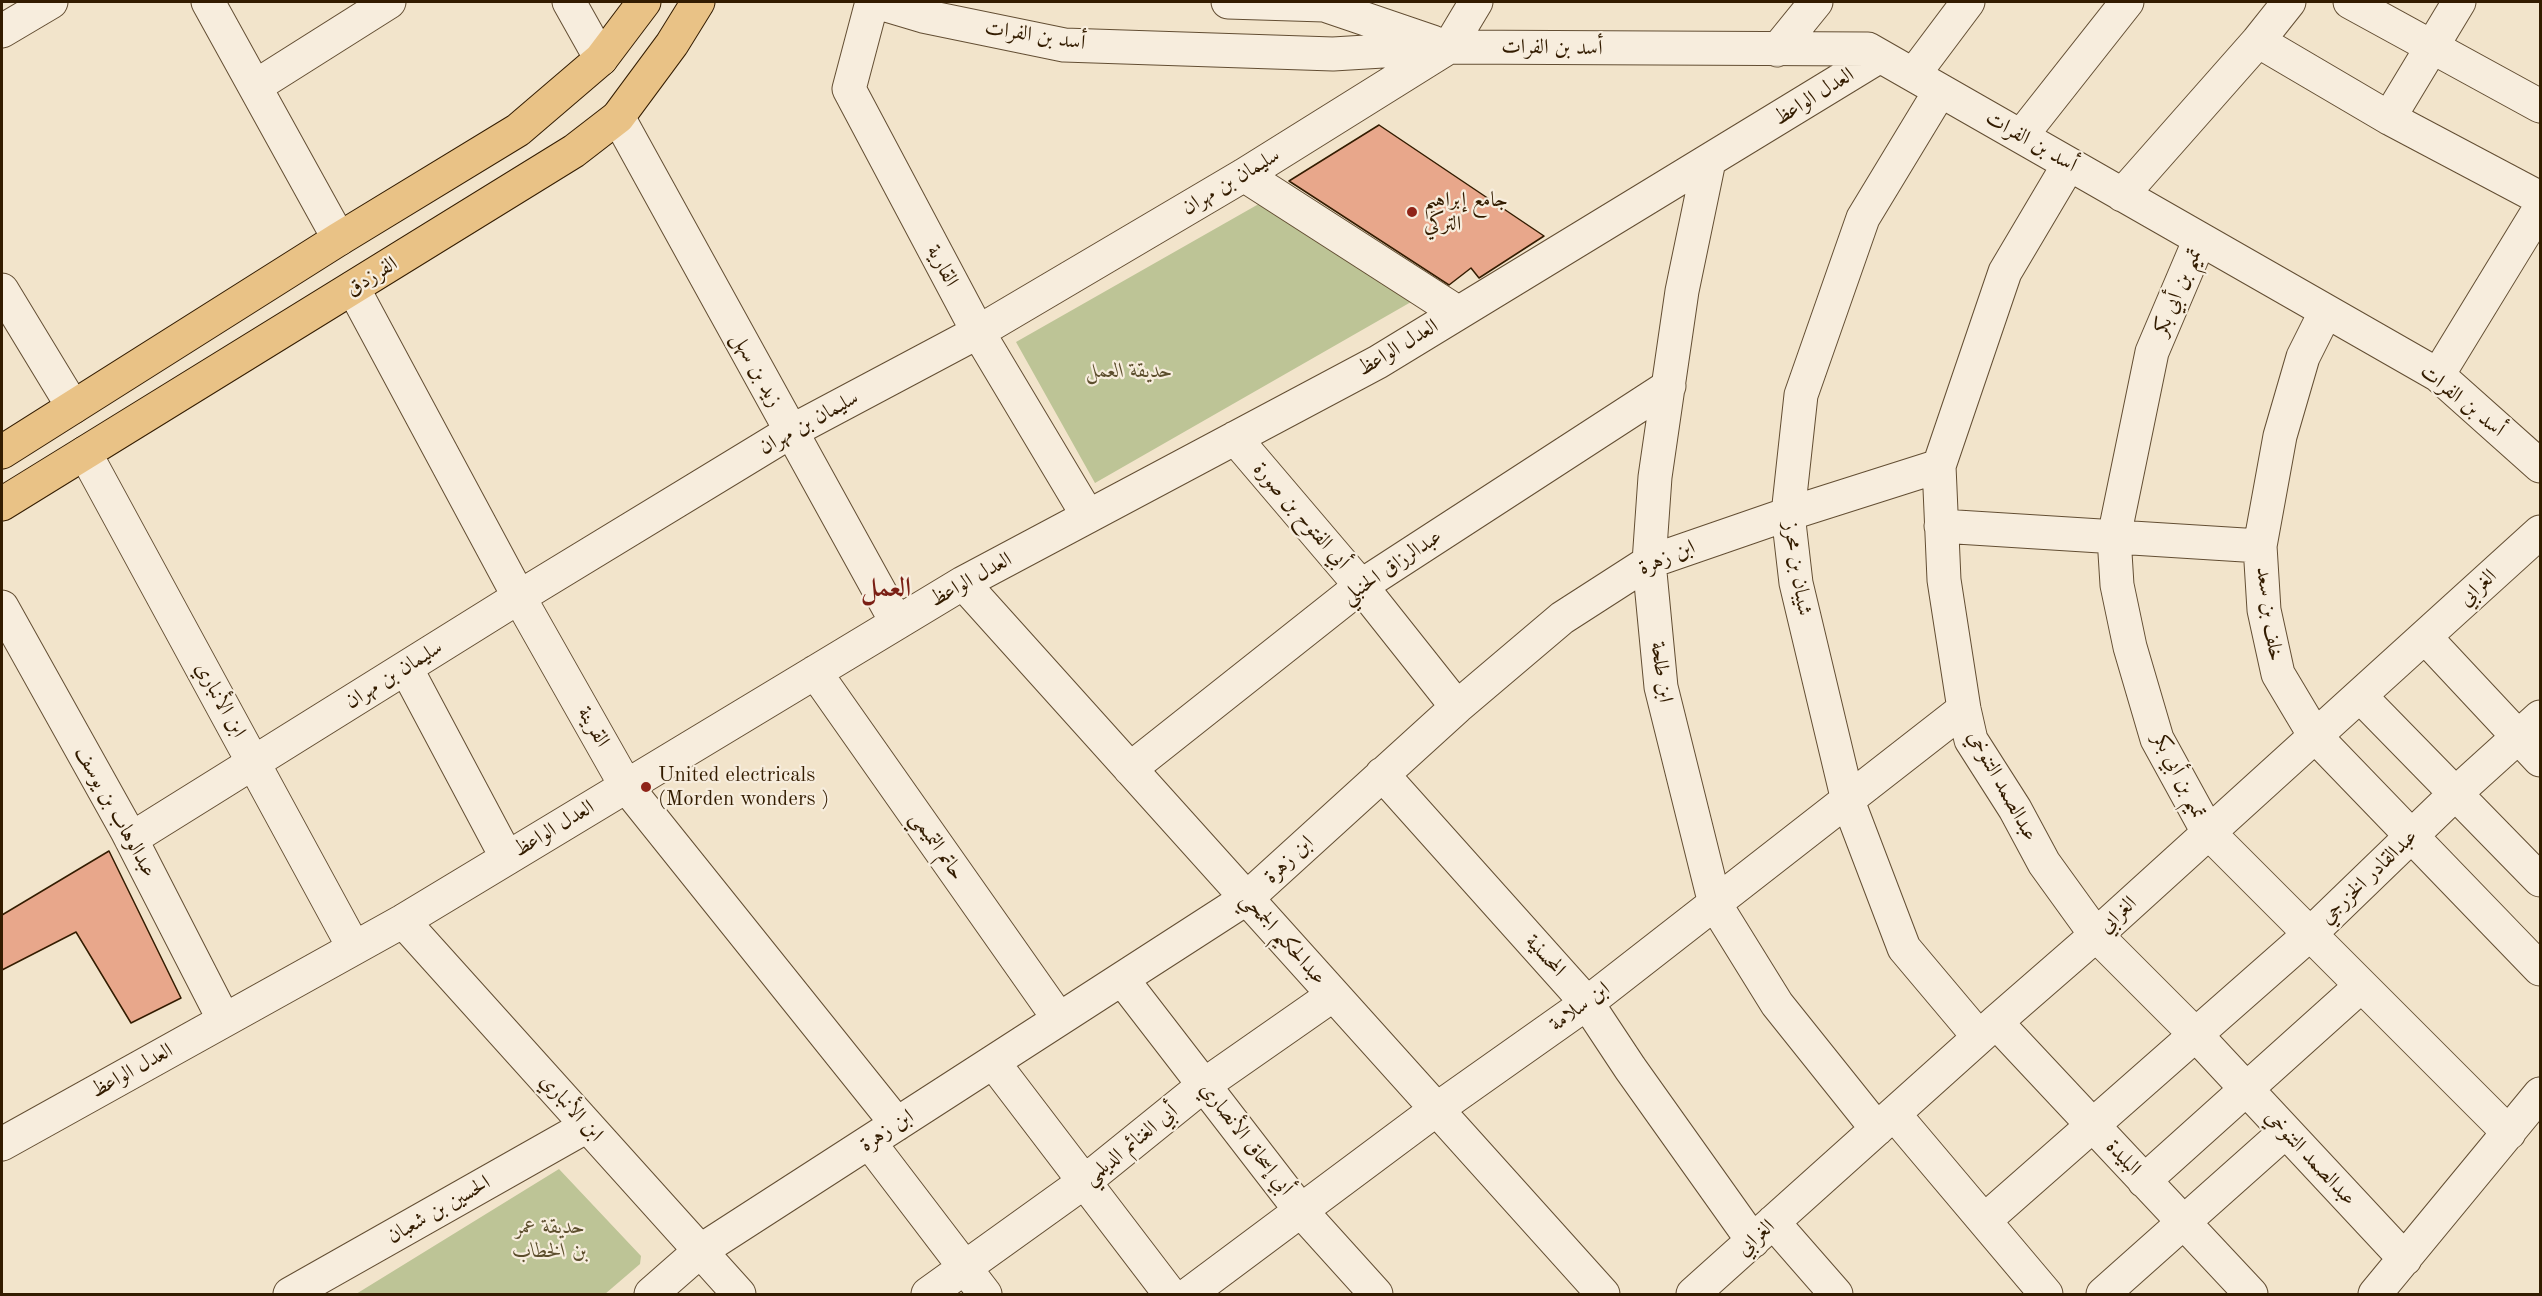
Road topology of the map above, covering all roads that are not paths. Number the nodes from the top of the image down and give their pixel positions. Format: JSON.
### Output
{"nodes":[{"id":1,"x":51,"y":2,"type":"edge"},
{"id":2,"x":208,"y":2,"type":"edge"},
{"id":3,"x":389,"y":2,"type":"edge"},
{"id":4,"x":569,"y":2,"type":"edge"},
{"id":5,"x":644,"y":2,"type":"edge"},
{"id":6,"x":698,"y":2,"type":"edge"},
{"id":7,"x":874,"y":2,"type":"edge"},
{"id":8,"x":1228,"y":2,"type":"edge"},
{"id":9,"x":1476,"y":2,"type":"edge"},
{"id":10,"x":1816,"y":2,"type":"edge"},
{"id":11,"x":1968,"y":2,"type":"edge"},
{"id":12,"x":2127,"y":2,"type":"edge"},
{"id":13,"x":2289,"y":2,"type":"edge"},
{"id":14,"x":2350,"y":2,"type":"edge"},
{"id":15,"x":2459,"y":2,"type":"edge"},
{"id":16,"x":2,"y":30,"type":"edge"},
{"id":17,"x":2258,"y":41,"type":"junction"},
{"id":18,"x":1449,"y":47,"type":"junction"},
{"id":19,"x":2433,"y":47,"type":"junction"},
{"id":20,"x":1777,"y":51,"type":"junction"},
{"id":21,"x":1880,"y":56,"type":"junction"},
{"id":22,"x":601,"y":59,"type":"junction"},
{"id":23,"x":1927,"y":82,"type":"junction"},
{"id":24,"x":255,"y":86,"type":"junction"},
{"id":25,"x":2541,"y":106,"type":"edge"},
{"id":26,"x":618,"y":117,"type":"junction"},
{"id":27,"x":2389,"y":118,"type":"junction"},
{"id":28,"x":2022,"y":135,"type":"junction"},
{"id":29,"x":1709,"y":161,"type":"junction"},
{"id":30,"x":2069,"y":165,"type":"junction"},
{"id":31,"x":1244,"y":175,"type":"junction"},
{"id":32,"x":2122,"y":195,"type":"junction"},
{"id":33,"x":2541,"y":198,"type":"edge"},
{"id":34,"x":2541,"y":208,"type":"edge"},
{"id":35,"x":339,"y":239,"type":"junction"},
{"id":36,"x":2200,"y":239,"type":"junction"},
{"id":37,"x":353,"y":288,"type":"junction"},
{"id":38,"x":2,"y":290,"type":"edge"},
{"id":39,"x":2326,"y":311,"type":"junction"},
{"id":40,"x":1457,"y":312,"type":"junction"},
{"id":41,"x":978,"y":332,"type":"junction"},
{"id":42,"x":2438,"y":375,"type":"junction"},
{"id":43,"x":1669,"y":386,"type":"junction"},
{"id":44,"x":73,"y":407,"type":"junction"},
{"id":45,"x":790,"y":432,"type":"junction"},
{"id":46,"x":1235,"y":438,"type":"junction"},
{"id":47,"x":2,"y":452,"type":"edge"},
{"id":48,"x":85,"y":453,"type":"junction"},
{"id":49,"x":1939,"y":466,"type":"junction"},
{"id":50,"x":2541,"y":466,"type":"edge"},
{"id":51,"x":2,"y":504,"type":"edge"},
{"id":52,"x":1788,"y":514,"type":"junction"},
{"id":53,"x":1088,"y":516,"type":"junction"},
{"id":54,"x":1941,"y":526,"type":"junction"},
{"id":55,"x":2539,"y":536,"type":"edge"},
{"id":56,"x":2114,"y":537,"type":"junction"},
{"id":57,"x":2260,"y":546,"type":"junction"},
{"id":58,"x":1648,"y":562,"type":"junction"},
{"id":59,"x":963,"y":583,"type":"junction"},
{"id":60,"x":1361,"y":586,"type":"junction"},
{"id":61,"x":519,"y":597,"type":"junction"},
{"id":62,"x":2,"y":607,"type":"edge"},
{"id":63,"x":897,"y":623,"type":"junction"},
{"id":64,"x":2425,"y":637,"type":"junction"},
{"id":65,"x":406,"y":668,"type":"junction"},
{"id":66,"x":815,"y":672,"type":"junction"},
{"id":67,"x":2360,"y":696,"type":"junction"},
{"id":68,"x":1456,"y":707,"type":"junction"},
{"id":69,"x":1964,"y":709,"type":"junction"},
{"id":70,"x":2315,"y":736,"type":"junction"},
{"id":71,"x":2533,"y":738,"type":"edge"},
{"id":72,"x":254,"y":762,"type":"junction"},
{"id":73,"x":1130,"y":769,"type":"junction"},
{"id":74,"x":1382,"y":774,"type":"junction"},
{"id":75,"x":626,"y":786,"type":"junction"},
{"id":76,"x":2456,"y":794,"type":"junction"},
{"id":77,"x":1848,"y":801,"type":"junction"},
{"id":78,"x":2208,"y":832,"type":"junction"},
{"id":79,"x":2412,"y":836,"type":"junction"},
{"id":80,"x":131,"y":839,"type":"junction"},
{"id":81,"x":507,"y":858,"type":"junction"},
{"id":82,"x":2541,"y":880,"type":"edge"},
{"id":83,"x":1247,"y":898,"type":"junction"},
{"id":84,"x":1715,"y":904,"type":"junction"},
{"id":85,"x":403,"y":921,"type":"junction"},
{"id":86,"x":2310,"y":934,"type":"junction"},
{"id":87,"x":2096,"y":935,"type":"junction"},
{"id":88,"x":354,"y":948,"type":"junction"},
{"id":89,"x":2541,"y":969,"type":"edge"},
{"id":90,"x":1122,"y":979,"type":"junction"},
{"id":91,"x":2361,"y":986,"type":"junction"},
{"id":92,"x":1333,"y":995,"type":"junction"},
{"id":93,"x":1587,"y":1003,"type":"junction"},
{"id":94,"x":1059,"y":1019,"type":"junction"},
{"id":95,"x":224,"y":1020,"type":"junction"},
{"id":96,"x":1987,"y":1030,"type":"junction"},
{"id":97,"x":2196,"y":1035,"type":"junction"},
{"id":98,"x":993,"y":1062,"type":"junction"},
{"id":99,"x":1204,"y":1085,"type":"junction"},
{"id":100,"x":2246,"y":1091,"type":"junction"},
{"id":101,"x":2541,"y":1094,"type":"edge"},
{"id":102,"x":1437,"y":1109,"type":"junction"},
{"id":103,"x":1886,"y":1121,"type":"junction"},
{"id":104,"x":897,"y":1124,"type":"junction"},
{"id":105,"x":2092,"y":1125,"type":"junction"},
{"id":106,"x":588,"y":1126,"type":"junction"},
{"id":107,"x":2285,"y":1132,"type":"junction"},
{"id":108,"x":2509,"y":1133,"type":"junction"},
{"id":109,"x":869,"y":1142,"type":"junction"},
{"id":110,"x":2,"y":1144,"type":"edge"},
{"id":111,"x":2144,"y":1181,"type":"junction"},
{"id":112,"x":1084,"y":1182,"type":"junction"},
{"id":113,"x":1301,"y":1211,"type":"junction"},
{"id":114,"x":1985,"y":1220,"type":"junction"},
{"id":115,"x":2184,"y":1223,"type":"junction"},
{"id":116,"x":1763,"y":1232,"type":"junction"},
{"id":117,"x":700,"y":1251,"type":"junction"},
{"id":118,"x":2405,"y":1259,"type":"junction"},
{"id":119,"x":965,"y":1268,"type":"junction"},
{"id":120,"x":1202,"y":1291,"type":"edge"},
{"id":121,"x":290,"y":1294,"type":"edge"},
{"id":122,"x":651,"y":1294,"type":"edge"},
{"id":123,"x":740,"y":1294,"type":"edge"},
{"id":124,"x":928,"y":1294,"type":"edge"},
{"id":125,"x":985,"y":1294,"type":"edge"},
{"id":126,"x":1170,"y":1294,"type":"edge"},
{"id":127,"x":1376,"y":1294,"type":"edge"},
{"id":128,"x":1603,"y":1294,"type":"edge"},
{"id":129,"x":1693,"y":1294,"type":"edge"},
{"id":130,"x":1836,"y":1294,"type":"edge"},
{"id":131,"x":2046,"y":1294,"type":"edge"},
{"id":132,"x":2103,"y":1294,"type":"edge"},
{"id":133,"x":2251,"y":1294,"type":"edge"},
{"id":134,"x":2375,"y":1294,"type":"edge"}],
"edges":[{"from":1,"to":16,"type":"street"},
{"from":2,"to":24,"type":"street"},
{"from":3,"to":24,"type":"street"},
{"from":4,"to":22,"type":"street"},
{"from":5,"to":22,"type":"main road"},
{"from":6,"to":26,"type":"main road","name":"الفرزدق"},
{"from":7,"to":18,"type":"street","name":"أسد بن الفرات"},
{"from":7,"to":41,"type":"street","name":"القارية"},
{"from":8,"to":18,"type":"street","name":"أسد بن الفرات"},
{"from":9,"to":18,"type":"street","name":"سليمان بن مهران"},
{"from":10,"to":20,"type":"street"},
{"from":11,"to":23,"type":"street","name":"شيبان بن محرز"},
{"from":12,"to":28,"type":"street"},
{"from":13,"to":17,"type":"street"},
{"from":14,"to":19,"type":"street"},
{"from":15,"to":19,"type":"street"},
{"from":17,"to":27,"type":"street"},
{"from":17,"to":32,"type":"street"},
{"from":18,"to":20,"type":"street","name":"أسد بن الفرات"},
{"from":18,"to":31,"type":"street","name":"سليمان بن مهران"},
{"from":19,"to":25,"type":"street"},
{"from":19,"to":27,"type":"street"},
{"from":20,"to":21,"type":"street","name":"أسد بن الفرات"},
{"from":21,"to":23,"type":"street","name":"أسد بن الفرات"},
{"from":21,"to":29,"type":"street","name":"العدل الواعظ"},
{"from":22,"to":35,"type":"main road"},
{"from":23,"to":28,"type":"street","name":"أسد بن الفرات"},
{"from":23,"to":52,"type":"street","name":"شيبان بن محرز"},
{"from":24,"to":35,"type":"street"},
{"from":26,"to":37,"type":"main road","name":"الفرزدق"},
{"from":26,"to":45,"type":"street","name":"زيد بن سهل"},
{"from":27,"to":33,"type":"street"},
{"from":28,"to":30,"type":"street","name":"أسد بن الفرات"},
{"from":29,"to":40,"type":"street","name":"العدل الواعظ"},
{"from":29,"to":43,"type":"street","name":"ابن طلحة"},
{"from":30,"to":32,"type":"street","name":"أسد بن الفرات"},
{"from":30,"to":49,"type":"street","name":"عبدالصمد التنوخي"},
{"from":31,"to":40,"type":"street"},
{"from":31,"to":41,"type":"street","name":"سليمان بن مهران"},
{"from":32,"to":36,"type":"street","name":"أسد بن الفرات"},
{"from":34,"to":42,"type":"street"},
{"from":35,"to":44,"type":"main road"},
{"from":36,"to":39,"type":"street","name":"أسد بن الفرات"},
{"from":36,"to":56,"type":"street","name":"تميم بن أبي بكر"},
{"from":37,"to":48,"type":"main road","name":"الفرزدق"},
{"from":37,"to":61,"type":"street","name":"القرينة"},
{"from":38,"to":44,"type":"street"},
{"from":39,"to":42,"type":"street","name":"أسد بن الفرات"},
{"from":39,"to":57,"type":"street","name":"خلف بن سعد"},
{"from":40,"to":46,"type":"street","name":"العدل الواعظ"},
{"from":41,"to":45,"type":"street","name":"سليمان بن مهران"},
{"from":41,"to":53,"type":"street","name":"القارية"},
{"from":42,"to":50,"type":"street","name":"أسد بن الفرات"},
{"from":43,"to":58,"type":"street","name":"ابن طلحة"},
{"from":43,"to":60,"type":"street","name":"عبدالرزاق الحنبلي"},
{"from":44,"to":47,"type":"main road"},
{"from":45,"to":61,"type":"street","name":"سليمان بن مهران"},
{"from":45,"to":63,"type":"street","name":"زيد بن سهل"},
{"from":46,"to":53,"type":"street","name":"العدل الواعظ"},
{"from":46,"to":60,"type":"street","name":"أبي الفتوح بن صورة"},
{"from":48,"to":51,"type":"main road","name":"الفرزدق"},
{"from":48,"to":72,"type":"street","name":"ابن الأنباري"},
{"from":49,"to":52,"type":"street","name":"ابن زهرة"},
{"from":49,"to":54,"type":"street","name":"عبدالصمد التنوخي"},
{"from":52,"to":58,"type":"street","name":"ابن زهرة"},
{"from":52,"to":77,"type":"street","name":"شيبان بن محرز"},
{"from":53,"to":59,"type":"street","name":"العدل الواعظ"},
{"from":54,"to":56,"type":"street"},
{"from":54,"to":69,"type":"street","name":"عبدالصمد التنوخي"},
{"from":55,"to":64,"type":"street","name":"الغرابي"},
{"from":56,"to":57,"type":"street"},
{"from":56,"to":78,"type":"street","name":"تميم بن أبي بكر"},
{"from":57,"to":70,"type":"street","name":"خلف بن سعد"},
{"from":58,"to":68,"type":"street","name":"ابن زهرة"},
{"from":58,"to":84,"type":"street","name":"ابن طلحة"},
{"from":59,"to":63,"type":"street","name":"العدل الواعظ"},
{"from":59,"to":73,"type":"street","name":"عبدالحكيم الجمحي"},
{"from":60,"to":68,"type":"street","name":"أبي الفتوح بن صورة"},
{"from":60,"to":73,"type":"street","name":"عبدالرزاق الحنبلي"},
{"from":61,"to":65,"type":"street","name":"سليمان بن مهران"},
{"from":61,"to":75,"type":"street","name":"القرينة"},
{"from":62,"to":80,"type":"street","name":"عبدالوهاب بن يوسف"},
{"from":63,"to":66,"type":"street","name":"العدل الواعظ"},
{"from":64,"to":67,"type":"street","name":"الغرابي"},
{"from":64,"to":71,"type":"street"},
{"from":65,"to":72,"type":"street","name":"سليمان بن مهران"},
{"from":65,"to":81,"type":"street"},
{"from":66,"to":75,"type":"street","name":"العدل الواعظ"},
{"from":66,"to":94,"type":"street","name":"حاتم التميمي"},
{"from":67,"to":70,"type":"street","name":"الغرابي"},
{"from":67,"to":76,"type":"street"},
{"from":68,"to":74,"type":"street","name":"ابن زهرة"},
{"from":69,"to":77,"type":"street","name":"ابن سلامة"},
{"from":69,"to":87,"type":"street","name":"عبدالصمد التنوخي"},
{"from":70,"to":78,"type":"street","name":"الغرابي"},
{"from":70,"to":79,"type":"street","name":"خلف بن سعد"},
{"from":71,"to":76,"type":"street","name":"عبدالقادر الخزرجي"},
{"from":72,"to":80,"type":"street","name":"سليمان بن مهران"},
{"from":72,"to":88,"type":"street","name":"ابن الأنباري"},
{"from":73,"to":83,"type":"street","name":"عبدالحكيم الجمحي"},
{"from":74,"to":83,"type":"street","name":"ابن زهرة"},
{"from":74,"to":93,"type":"street","name":"المحسنية"},
{"from":75,"to":81,"type":"street","name":"العدل الواعظ"},
{"from":75,"to":104,"type":"street","name":"القرينة"},
{"from":76,"to":79,"type":"street","name":"عبدالقادر الخزرجي"},
{"from":76,"to":82,"type":"street"},
{"from":77,"to":84,"type":"street","name":"ابن سلامة"},
{"from":77,"to":96,"type":"street","name":"شيبان بن محرز"},
{"from":78,"to":86,"type":"street","name":"تميم بن أبي بكر"},
{"from":78,"to":87,"type":"street","name":"الغرابي"},
{"from":79,"to":86,"type":"street","name":"عبدالقادر الخزرجي"},
{"from":79,"to":89,"type":"street","name":"خلف بن سعد"},
{"from":80,"to":95,"type":"street","name":"عبدالوهاب بن يوسف"},
{"from":81,"to":85,"type":"street","name":"العدل الواعظ"},
{"from":83,"to":90,"type":"street","name":"ابن زهرة"},
{"from":83,"to":92,"type":"street","name":"عبدالحكيم الجمحي"},
{"from":84,"to":93,"type":"street","name":"ابن سلامة"},
{"from":84,"to":103,"type":"street","name":"ابن طلحة"},
{"from":85,"to":88,"type":"street","name":"العدل الواعظ"},
{"from":85,"to":106,"type":"street","name":"ابن الأنباري"},
{"from":86,"to":91,"type":"street","name":"تميم بن أبي بكر"},
{"from":86,"to":97,"type":"street","name":"عبدالقادر الخزرجي"},
{"from":87,"to":96,"type":"street","name":"الغرابي"},
{"from":87,"to":97,"type":"street","name":"عبدالصمد التنوخي"},
{"from":88,"to":95,"type":"street","name":"العدل الواعظ"},
{"from":90,"to":94,"type":"street","name":"ابن زهرة"},
{"from":90,"to":99,"type":"street","name":"أبي إسحاق الأنصاري"},
{"from":91,"to":100,"type":"street"},
{"from":91,"to":108,"type":"street","name":"تميم بن أبي بكر"},
{"from":92,"to":99,"type":"street","name":"أبي الغنائم الديلمي"},
{"from":92,"to":102,"type":"street","name":"عبدالحكيم الجمحي"},
{"from":93,"to":102,"type":"street","name":"ابن سلامة"},
{"from":93,"to":116,"type":"street","name":"المحسنية"},
{"from":94,"to":98,"type":"street","name":"ابن زهرة"},
{"from":95,"to":110,"type":"street","name":"العدل الواعظ"},
{"from":96,"to":103,"type":"street","name":"الغرابي"},
{"from":96,"to":105,"type":"street","name":"البليدة"},
{"from":97,"to":100,"type":"street","name":"عبدالصمد التنوخي"},
{"from":97,"to":105,"type":"street","name":"عبدالقادر الخزرجي"},
{"from":98,"to":104,"type":"street","name":"ابن زهرة"},
{"from":98,"to":112,"type":"street"},
{"from":99,"to":112,"type":"street","name":"أبي الغنائم الديلمي"},
{"from":99,"to":113,"type":"street","name":"أبي إسحاق الأنصاري"},
{"from":100,"to":107,"type":"street","name":"عبدالصمد التنوخي"},
{"from":100,"to":111,"type":"street"},
{"from":101,"to":108,"type":"street"},
{"from":102,"to":113,"type":"street","name":"ابن سلامة"},
{"from":102,"to":128,"type":"street","name":"عبدالحكيم الجمحي"},
{"from":103,"to":114,"type":"street","name":"ابن طلحة"},
{"from":103,"to":116,"type":"street","name":"الغرابي"},
{"from":104,"to":109,"type":"street","name":"ابن زهرة"},
{"from":105,"to":111,"type":"street","name":"البليدة"},
{"from":105,"to":114,"type":"street","name":"عبدالقادر الخزرجي"},
{"from":106,"to":117,"type":"street","name":"ابن الأنباري"},
{"from":106,"to":121,"type":"street","name":"الحسين بن شعبان"},
{"from":107,"to":115,"type":"street"},
{"from":107,"to":118,"type":"street","name":"عبدالصمد التنوخي"},
{"from":108,"to":118,"type":"street"},
{"from":109,"to":117,"type":"street","name":"ابن زهرة"},
{"from":109,"to":119,"type":"street"},
{"from":111,"to":115,"type":"street","name":"البليدة"},
{"from":112,"to":119,"type":"street","name":"أبي الغنائم الديلمي"},
{"from":112,"to":126,"type":"street"},
{"from":113,"to":120,"type":"street","name":"ابن سلامة"},
{"from":113,"to":127,"type":"street","name":"أبي إسحاق الأنصاري"},
{"from":114,"to":131,"type":"street","name":"ابن طلحة"},
{"from":115,"to":132,"type":"street"},
{"from":115,"to":133,"type":"street","name":"البليدة"},
{"from":116,"to":129,"type":"street","name":"الغرابي"},
{"from":116,"to":130,"type":"street","name":"المحسنية"},
{"from":117,"to":122,"type":"street","name":"ابن زهرة"},
{"from":117,"to":123,"type":"street","name":"ابن الأنباري"},
{"from":118,"to":134,"type":"street"},
{"from":119,"to":124,"type":"street","name":"أبي الغنائم الديلمي"},
{"from":119,"to":125,"type":"street"}]}
